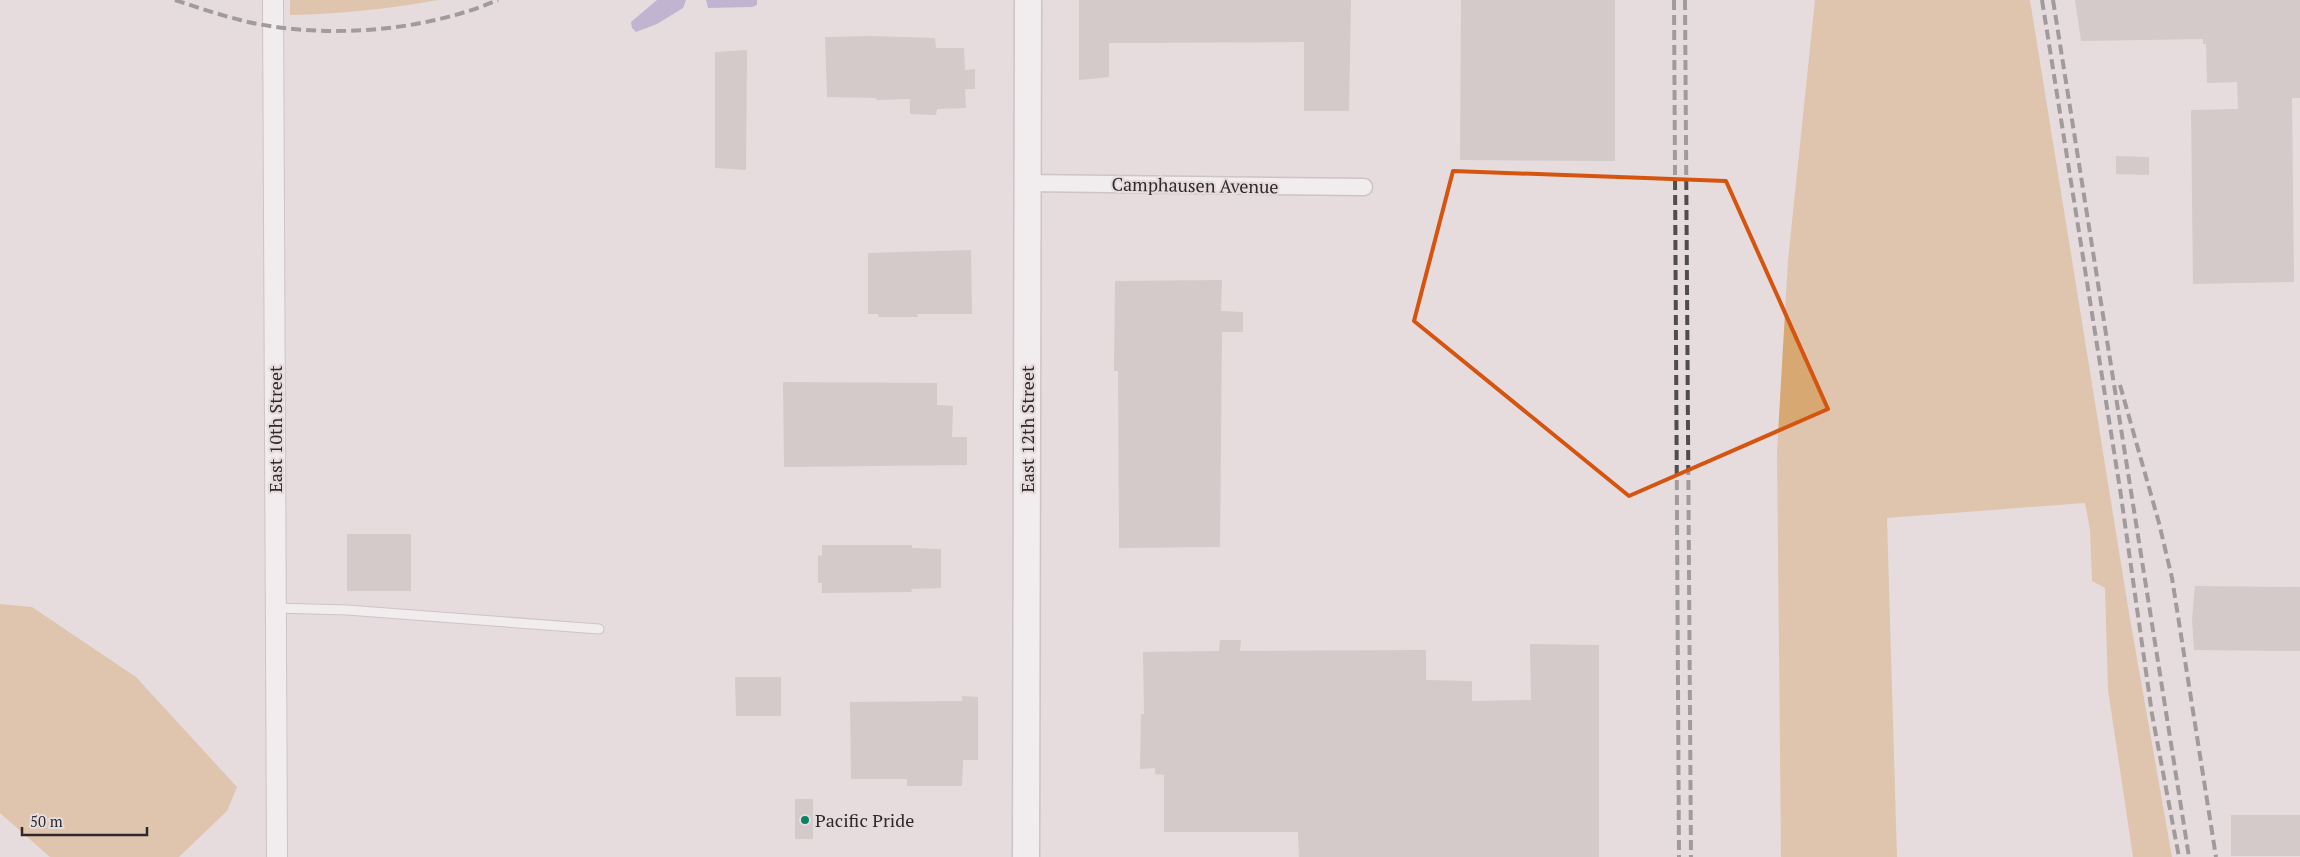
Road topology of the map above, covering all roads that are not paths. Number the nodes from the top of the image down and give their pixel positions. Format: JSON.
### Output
{"nodes":[{"id":1,"x":273,"y":0,"type":"edge"},
{"id":2,"x":1028,"y":0,"type":"edge"},
{"id":3,"x":1027,"y":183,"type":"junction"},
{"id":4,"x":1364,"y":187,"type":"dead end"},
{"id":5,"x":276,"y":608,"type":"junction"},
{"id":6,"x":599,"y":629,"type":"dead end"},
{"id":7,"x":277,"y":857,"type":"edge"},
{"id":8,"x":1026,"y":857,"type":"edge"}],
"edges":[{"from":1,"to":5,"type":"street","name":"East 10th Street"},
{"from":2,"to":3,"type":"main road","name":"East 12th Street"},
{"from":3,"to":4,"type":"street","name":"Camphausen Avenue"},
{"from":3,"to":8,"type":"main road","name":"East 12th Street"},
{"from":5,"to":6,"type":"lane"},
{"from":5,"to":7,"type":"street","name":"East 10th Street"}]}
